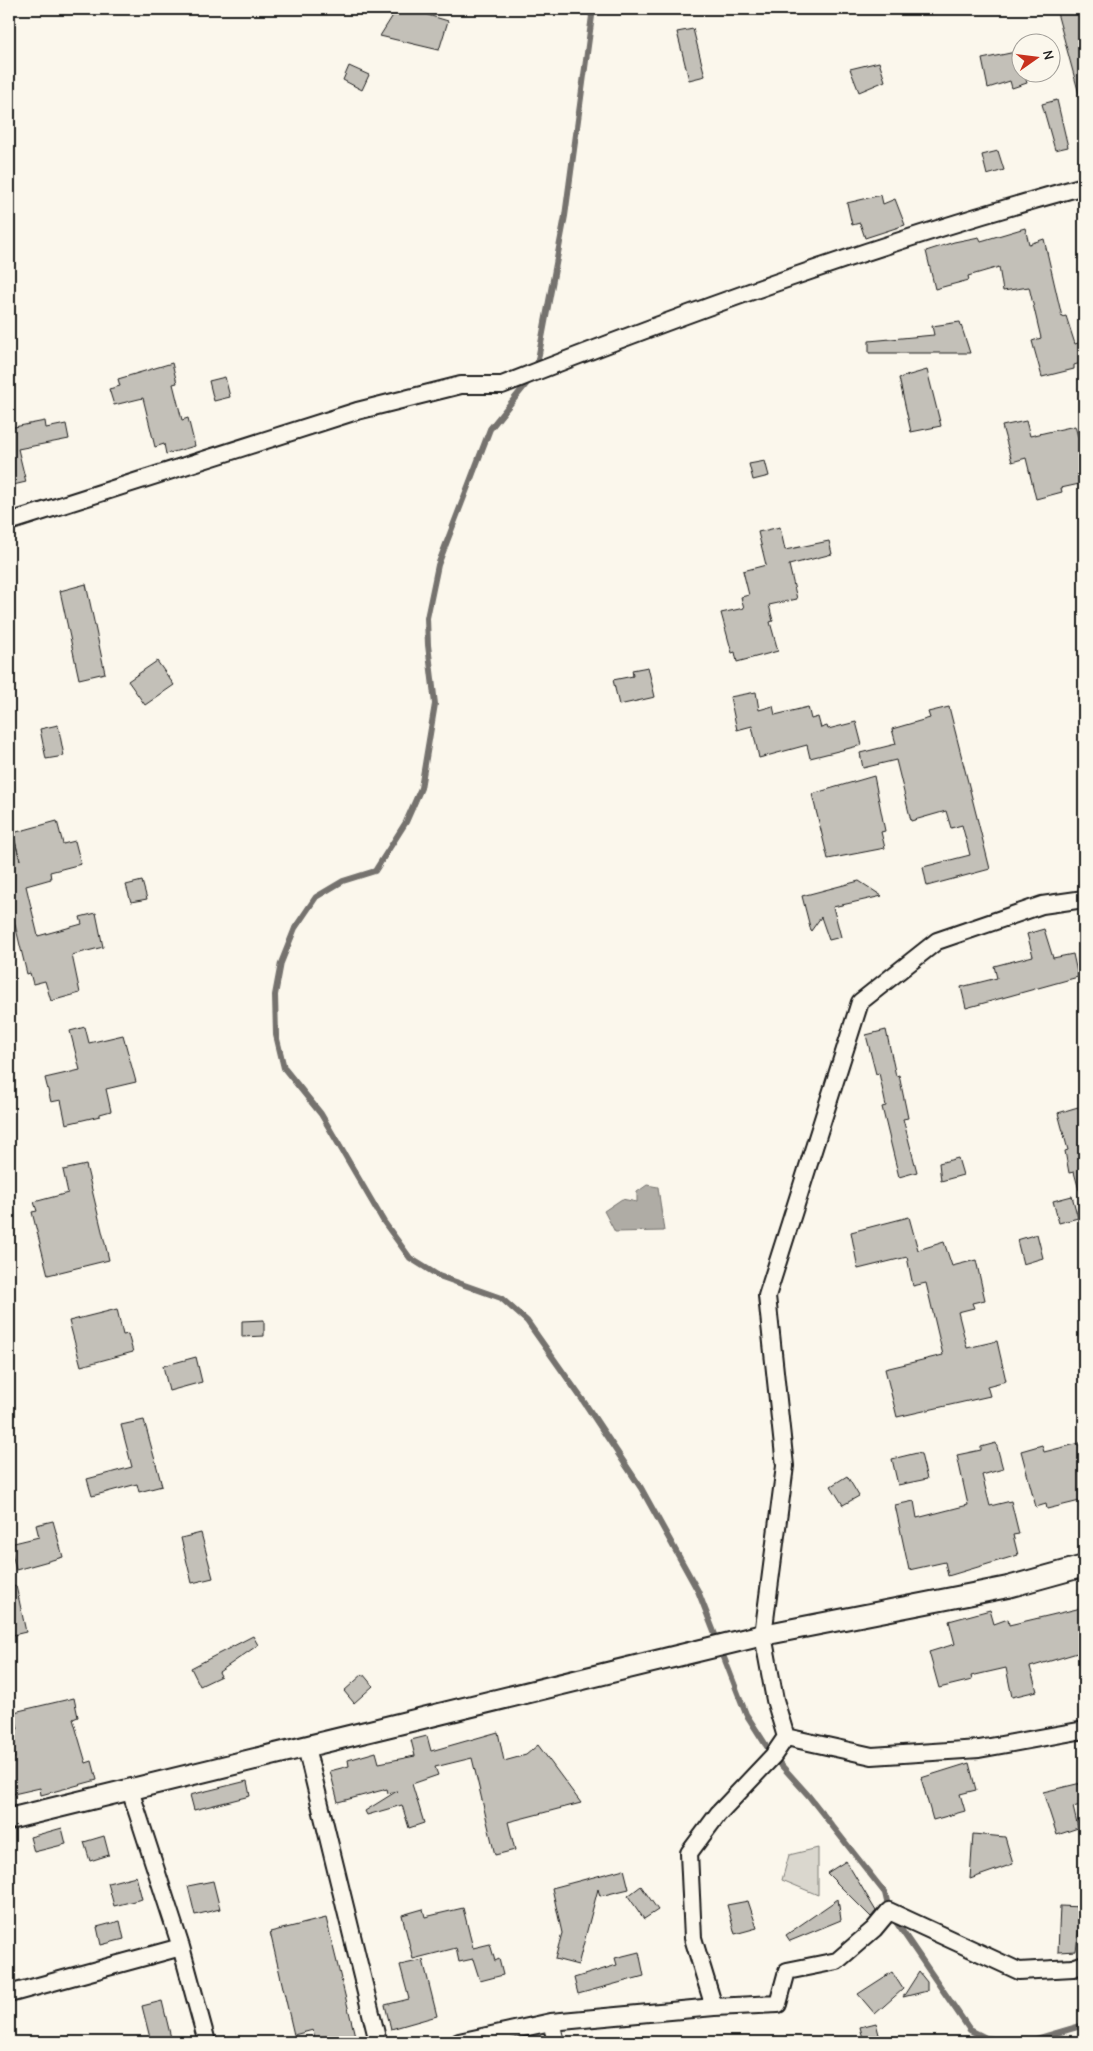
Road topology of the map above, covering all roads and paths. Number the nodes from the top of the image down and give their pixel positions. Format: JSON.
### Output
{"nodes":[{"id":1,"x":1084,"y":186,"type":"edge"},
{"id":2,"x":9,"y":522,"type":"edge"},
{"id":3,"x":1084,"y":899,"type":"edge"},
{"id":4,"x":1084,"y":1566,"type":"edge"},
{"id":5,"x":763,"y":1635,"type":"junction"},
{"id":6,"x":1084,"y":1730,"type":"edge"},
{"id":7,"x":786,"y":1737,"type":"junction"},
{"id":8,"x":306,"y":1747,"type":"junction"},
{"id":9,"x":130,"y":1790,"type":"junction"},
{"id":10,"x":9,"y":1819,"type":"edge"},
{"id":11,"x":181,"y":1948,"type":"junction"},
{"id":12,"x":1084,"y":1964,"type":"edge"},
{"id":13,"x":9,"y":1994,"type":"edge"},
{"id":14,"x":714,"y":2007,"type":"junction"},
{"id":15,"x":551,"y":2022,"type":"junction"},
{"id":16,"x":206,"y":2042,"type":"edge"},
{"id":17,"x":378,"y":2042,"type":"edge"},
{"id":18,"x":459,"y":2042,"type":"edge"},
{"id":19,"x":556,"y":2042,"type":"edge"}],
"edges":[{"from":1,"to":2,"type":"street"},
{"from":3,"to":5,"type":"street"},
{"from":4,"to":5,"type":"street"},
{"from":5,"to":7,"type":"street"},
{"from":5,"to":8,"type":"street"},
{"from":6,"to":7,"type":"street"},
{"from":7,"to":14,"type":"street"},
{"from":8,"to":9,"type":"street"},
{"from":8,"to":17,"type":"street"},
{"from":9,"to":10,"type":"street"},
{"from":9,"to":11,"type":"street"},
{"from":11,"to":13,"type":"street"},
{"from":11,"to":16,"type":"street"},
{"from":12,"to":14,"type":"street"},
{"from":14,"to":15,"type":"street"},
{"from":15,"to":18,"type":"street"},
{"from":15,"to":19,"type":"street"}]}
